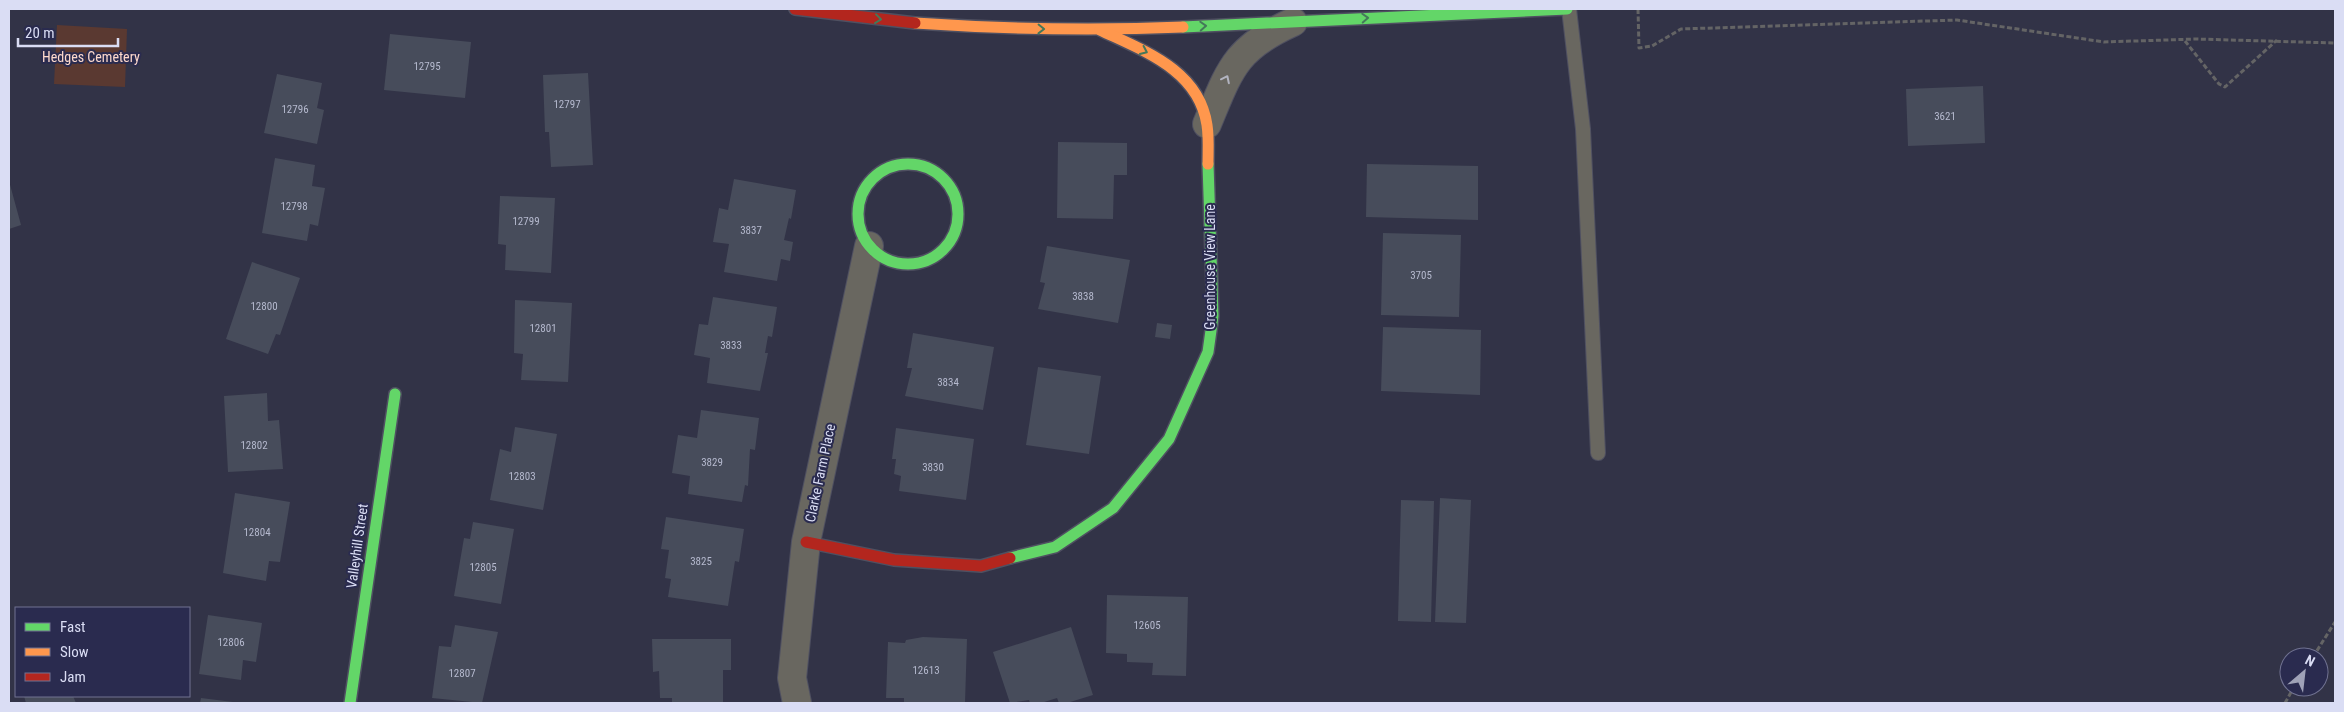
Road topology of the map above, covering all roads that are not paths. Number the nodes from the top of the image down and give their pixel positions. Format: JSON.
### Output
{"nodes":[{"id":1,"x":795,"y":9,"type":"edge"},
{"id":2,"x":1568,"y":9,"type":"edge"},
{"id":3,"x":984,"y":14,"type":"dead end"},
{"id":4,"x":1293,"y":22,"type":"junction"},
{"id":5,"x":948,"y":25,"type":"junction"},
{"id":6,"x":1100,"y":30,"type":"junction"},
{"id":7,"x":1207,"y":124,"type":"junction"},
{"id":8,"x":868,"y":246,"type":"junction"},
{"id":9,"x":395,"y":394,"type":"dead end"},
{"id":10,"x":1598,"y":452,"type":"dead end"},
{"id":11,"x":806,"y":542,"type":"junction"},
{"id":12,"x":350,"y":703,"type":"edge"},
{"id":13,"x":797,"y":703,"type":"edge"}],
"edges":[{"from":1,"to":5,"type":"street","one_way":true},
{"from":4,"to":2,"type":"street","one_way":true},
{"from":2,"to":10,"type":"lane"},
{"from":3,"to":5,"type":"street"},
{"from":6,"to":4,"type":"street","one_way":true},
{"from":7,"to":4,"type":"street","name":"Greenhouse View Lane","one_way":true},
{"from":5,"to":6,"type":"street","one_way":true},
{"from":6,"to":7,"type":"street","name":"Greenhouse View Lane","one_way":true},
{"from":7,"to":11,"type":"street","name":"Greenhouse View Lane"},
{"from":8,"to":8,"type":"street"},
{"from":8,"to":11,"type":"street","name":"Clarke Farm Place"},
{"from":9,"to":12,"type":"street","name":"Valleyhill Street"},
{"from":11,"to":13,"type":"street","name":"Clarke Farm Place"}]}
